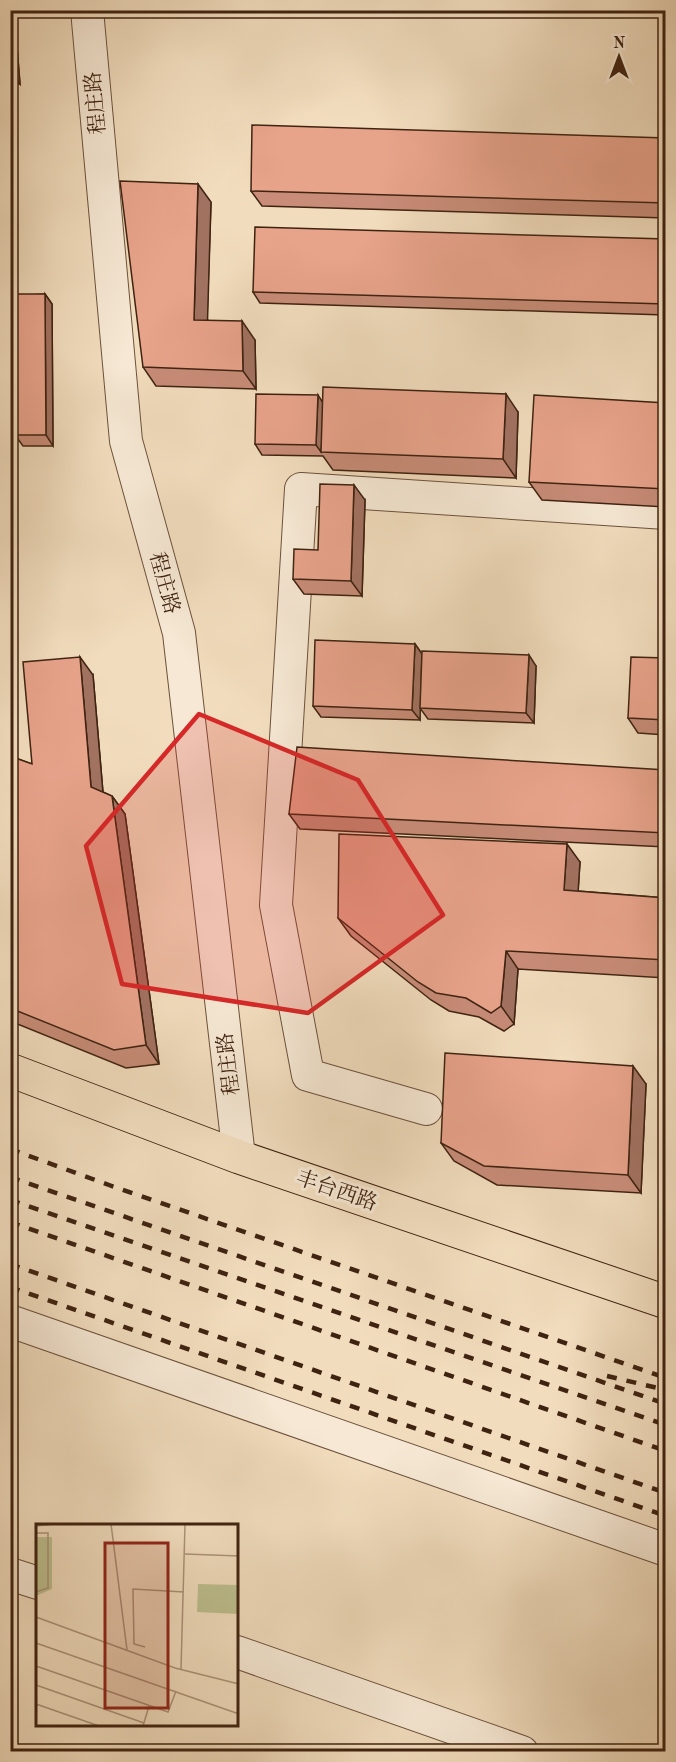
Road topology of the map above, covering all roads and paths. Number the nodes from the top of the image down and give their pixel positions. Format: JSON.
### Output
{"nodes":[{"id":1,"x":87,"y":10,"type":"edge"},
{"id":2,"x":666,"y":513,"type":"edge"},
{"id":3,"x":10,"y":1070,"type":"edge"},
{"id":4,"x":426,"y":1109,"type":"dead end"},
{"id":5,"x":239,"y":1157,"type":"junction"},
{"id":6,"x":666,"y":1302,"type":"edge"},
{"id":7,"x":10,"y":1321,"type":"edge"},
{"id":8,"x":666,"y":1550,"type":"edge"},
{"id":9,"x":10,"y":1574,"type":"edge"},
{"id":10,"x":36,"y":1582,"type":"edge"},
{"id":11,"x":238,"y":1652,"type":"edge"},
{"id":12,"x":466,"y":1742,"type":"edge"},
{"id":13,"x":522,"y":1752,"type":"edge"}],
"edges":[{"from":1,"to":5,"type":"street","name":"程庄路"},
{"from":2,"to":4,"type":"street"},
{"from":3,"to":5,"type":"main road","name":"丰台西路"},
{"from":5,"to":6,"type":"main road","name":"丰台西路"},
{"from":7,"to":8,"type":"street"},
{"from":9,"to":10,"type":"street"},
{"from":11,"to":12,"type":"street"},
{"from":12,"to":13,"type":"street"}]}
